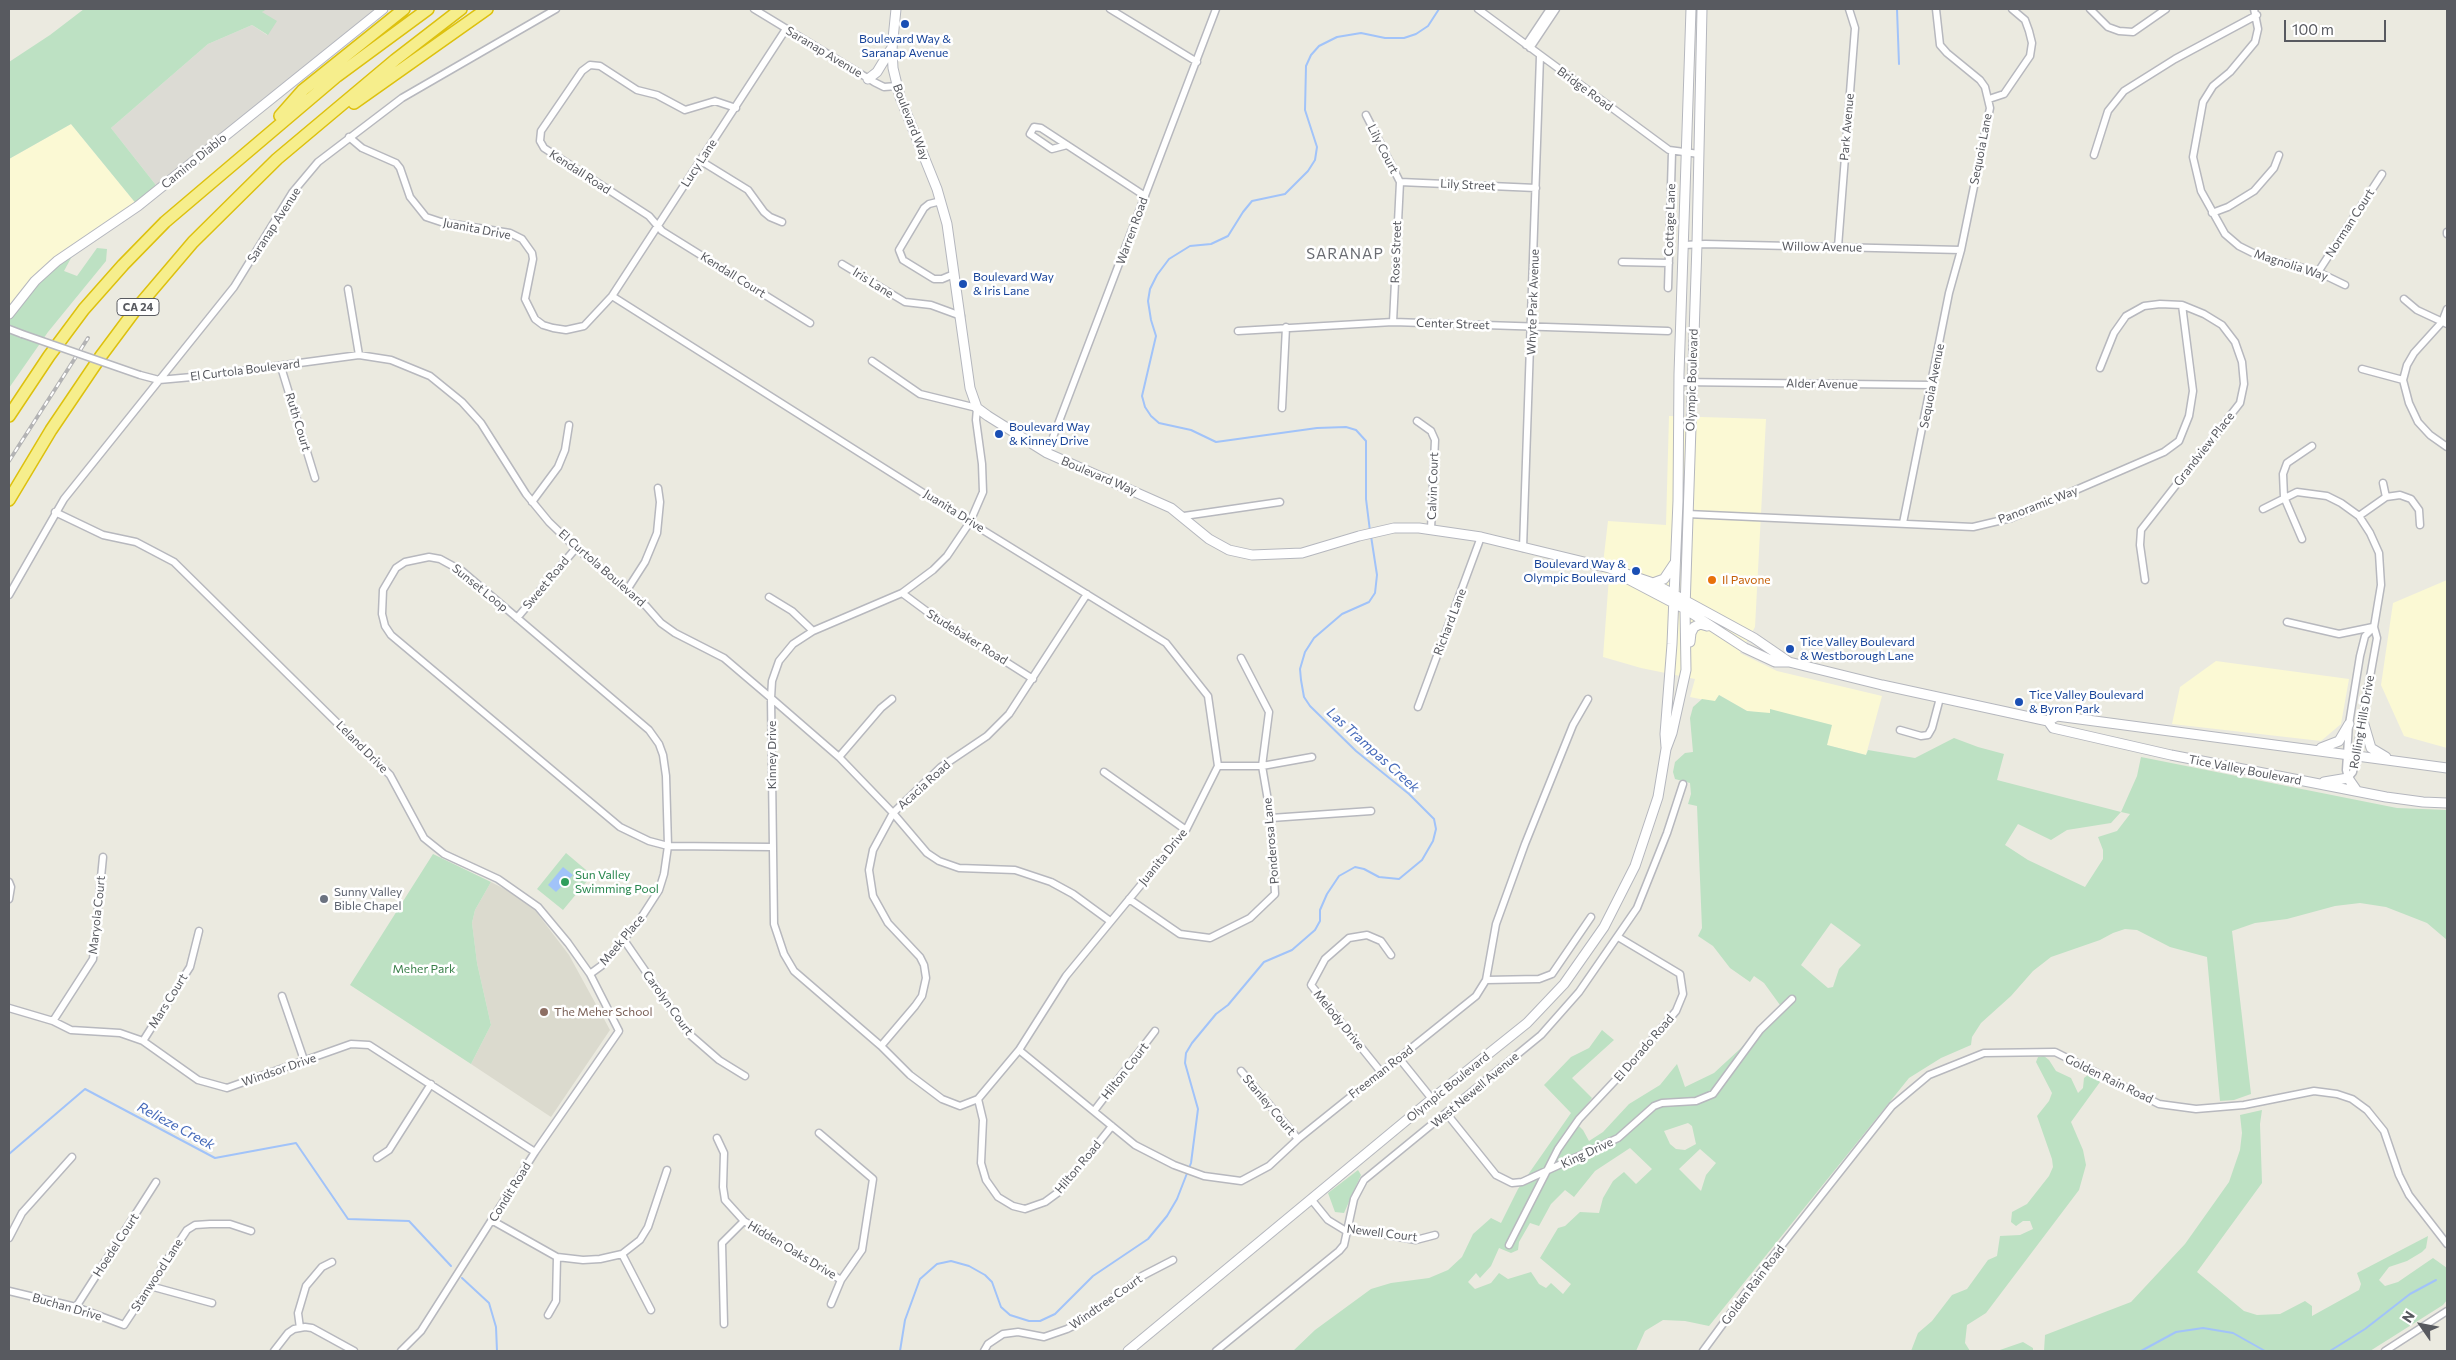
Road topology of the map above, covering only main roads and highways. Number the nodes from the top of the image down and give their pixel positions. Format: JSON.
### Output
{"nodes":[{"id":1,"x":404,"y":9,"type":"edge"},
{"id":2,"x":413,"y":9,"type":"edge"},
{"id":3,"x":428,"y":9,"type":"edge"},
{"id":4,"x":461,"y":9,"type":"edge"},
{"id":5,"x":487,"y":9,"type":"edge"},
{"id":6,"x":337,"y":76,"type":"junction"},
{"id":7,"x":265,"y":136,"type":"junction"},
{"id":8,"x":299,"y":140,"type":"junction"},
{"id":9,"x":9,"y":416,"type":"edge"},
{"id":10,"x":9,"y":500,"type":"edge"}],
"edges":[{"from":1,"to":7,"type":"highway"},
{"from":2,"to":6,"type":"highway"},
{"from":3,"to":6,"type":"highway","number":"CA 24"},
{"from":4,"to":8,"type":"highway"},
{"from":5,"to":8,"type":"highway","number":"CA 24"},
{"from":6,"to":7,"type":"highway","number":"CA 24"},
{"from":7,"to":9,"type":"highway","number":"CA 24"},
{"from":8,"to":10,"type":"highway","number":"CA 24"}]}
